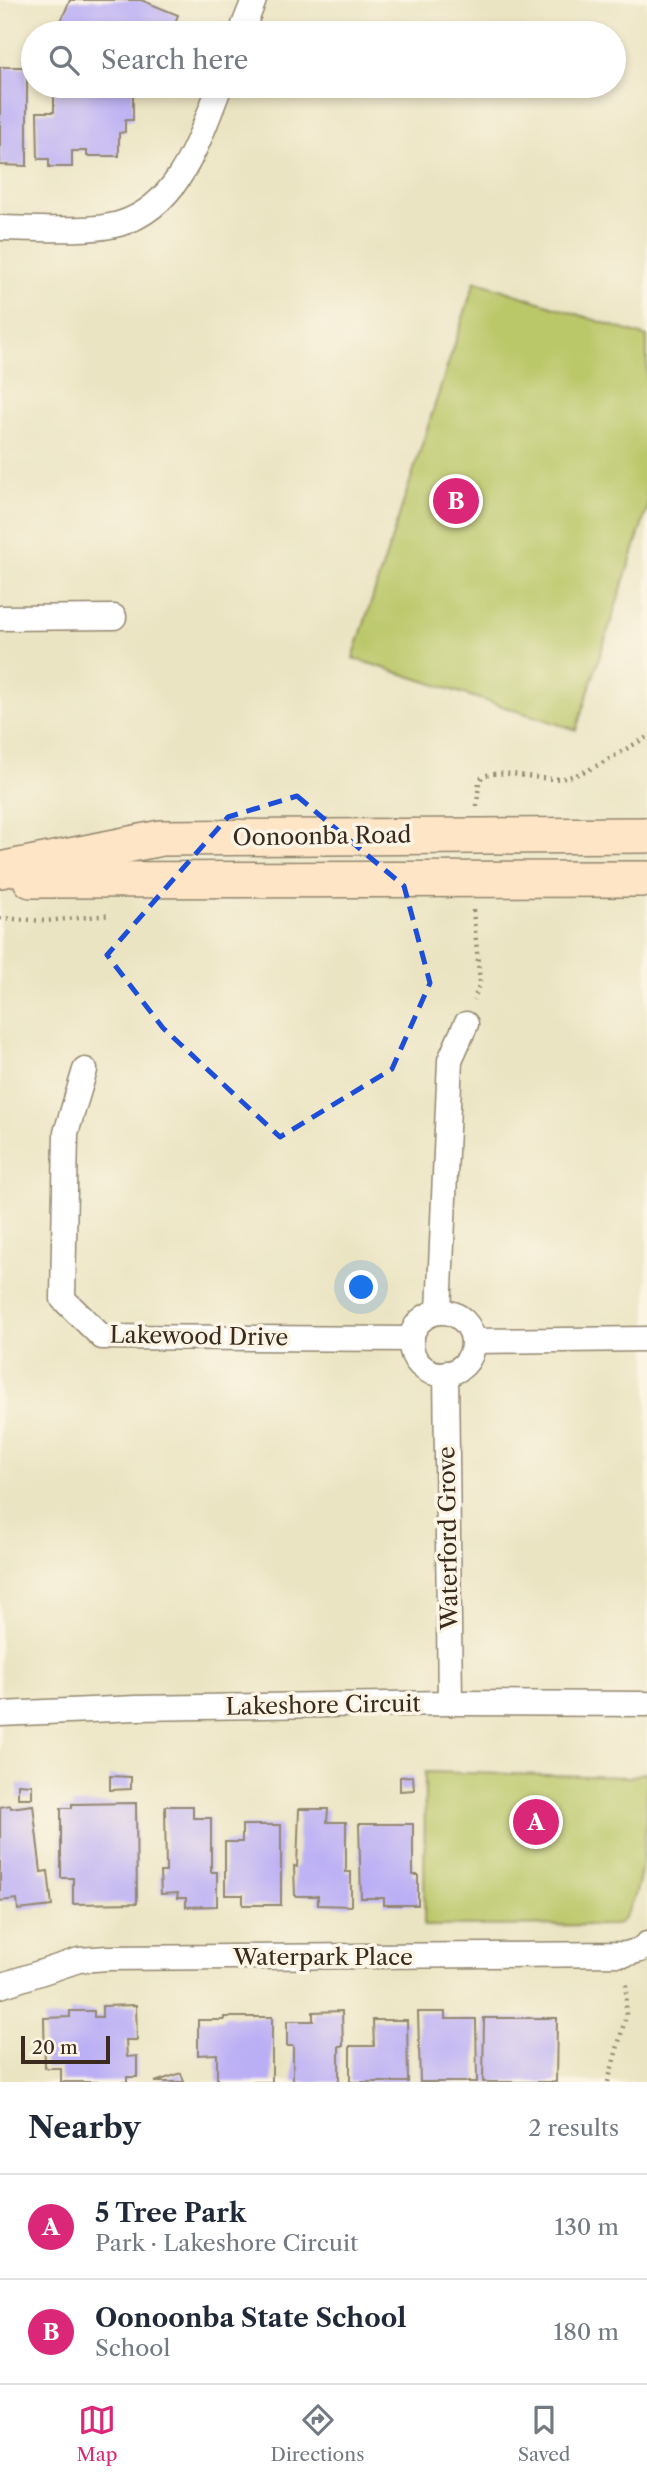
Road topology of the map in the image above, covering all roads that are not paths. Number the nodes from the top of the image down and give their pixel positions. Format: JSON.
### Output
{"nodes":[{"id":1,"x":254,"y":0,"type":"edge"},
{"id":2,"x":246,"y":21,"type":"edge"},
{"id":3,"x":215,"y":98,"type":"edge"},
{"id":4,"x":0,"y":228,"type":"edge"},
{"id":5,"x":114,"y":617,"type":"dead end"},
{"id":6,"x":0,"y":618,"type":"edge"},
{"id":7,"x":647,"y":835,"type":"edge"},
{"id":8,"x":0,"y":870,"type":"edge"},
{"id":9,"x":647,"y":879,"type":"edge"},
{"id":10,"x":0,"y":880,"type":"edge"},
{"id":11,"x":466,"y":1024,"type":"road end"},
{"id":12,"x":85,"y":1070,"type":"dead end"},
{"id":13,"x":439,"y":1312,"type":"junction"},
{"id":14,"x":412,"y":1339,"type":"junction"},
{"id":15,"x":647,"y":1339,"type":"edge"},
{"id":16,"x":473,"y":1341,"type":"junction"},
{"id":17,"x":446,"y":1373,"type":"junction"},
{"id":18,"x":450,"y":1703,"type":"junction"},
{"id":19,"x":647,"y":1704,"type":"edge"},
{"id":20,"x":0,"y":1714,"type":"edge"},
{"id":21,"x":636,"y":1949,"type":"edge"},
{"id":22,"x":0,"y":1986,"type":"edge"}],
"edges":[{"from":1,"to":2,"type":"street"},
{"from":3,"to":4,"type":"street"},
{"from":5,"to":6,"type":"street"},
{"from":7,"to":8,"type":"street","name":"Oonoonba Road"},
{"from":9,"to":10,"type":"street","name":"Oonoonba Road"},
{"from":11,"to":13,"type":"street"},
{"from":12,"to":14,"type":"street","name":"Lakewood Drive"},
{"from":13,"to":14,"type":"street"},
{"from":13,"to":16,"type":"street"},
{"from":14,"to":17,"type":"street"},
{"from":15,"to":16,"type":"street"},
{"from":16,"to":17,"type":"street"},
{"from":17,"to":18,"type":"street","name":"Waterford Grove"},
{"from":18,"to":19,"type":"street","name":"Lakeshore Circuit"},
{"from":18,"to":20,"type":"street","name":"Lakeshore Circuit"},
{"from":21,"to":22,"type":"street","name":"Waterpark Place"}]}
